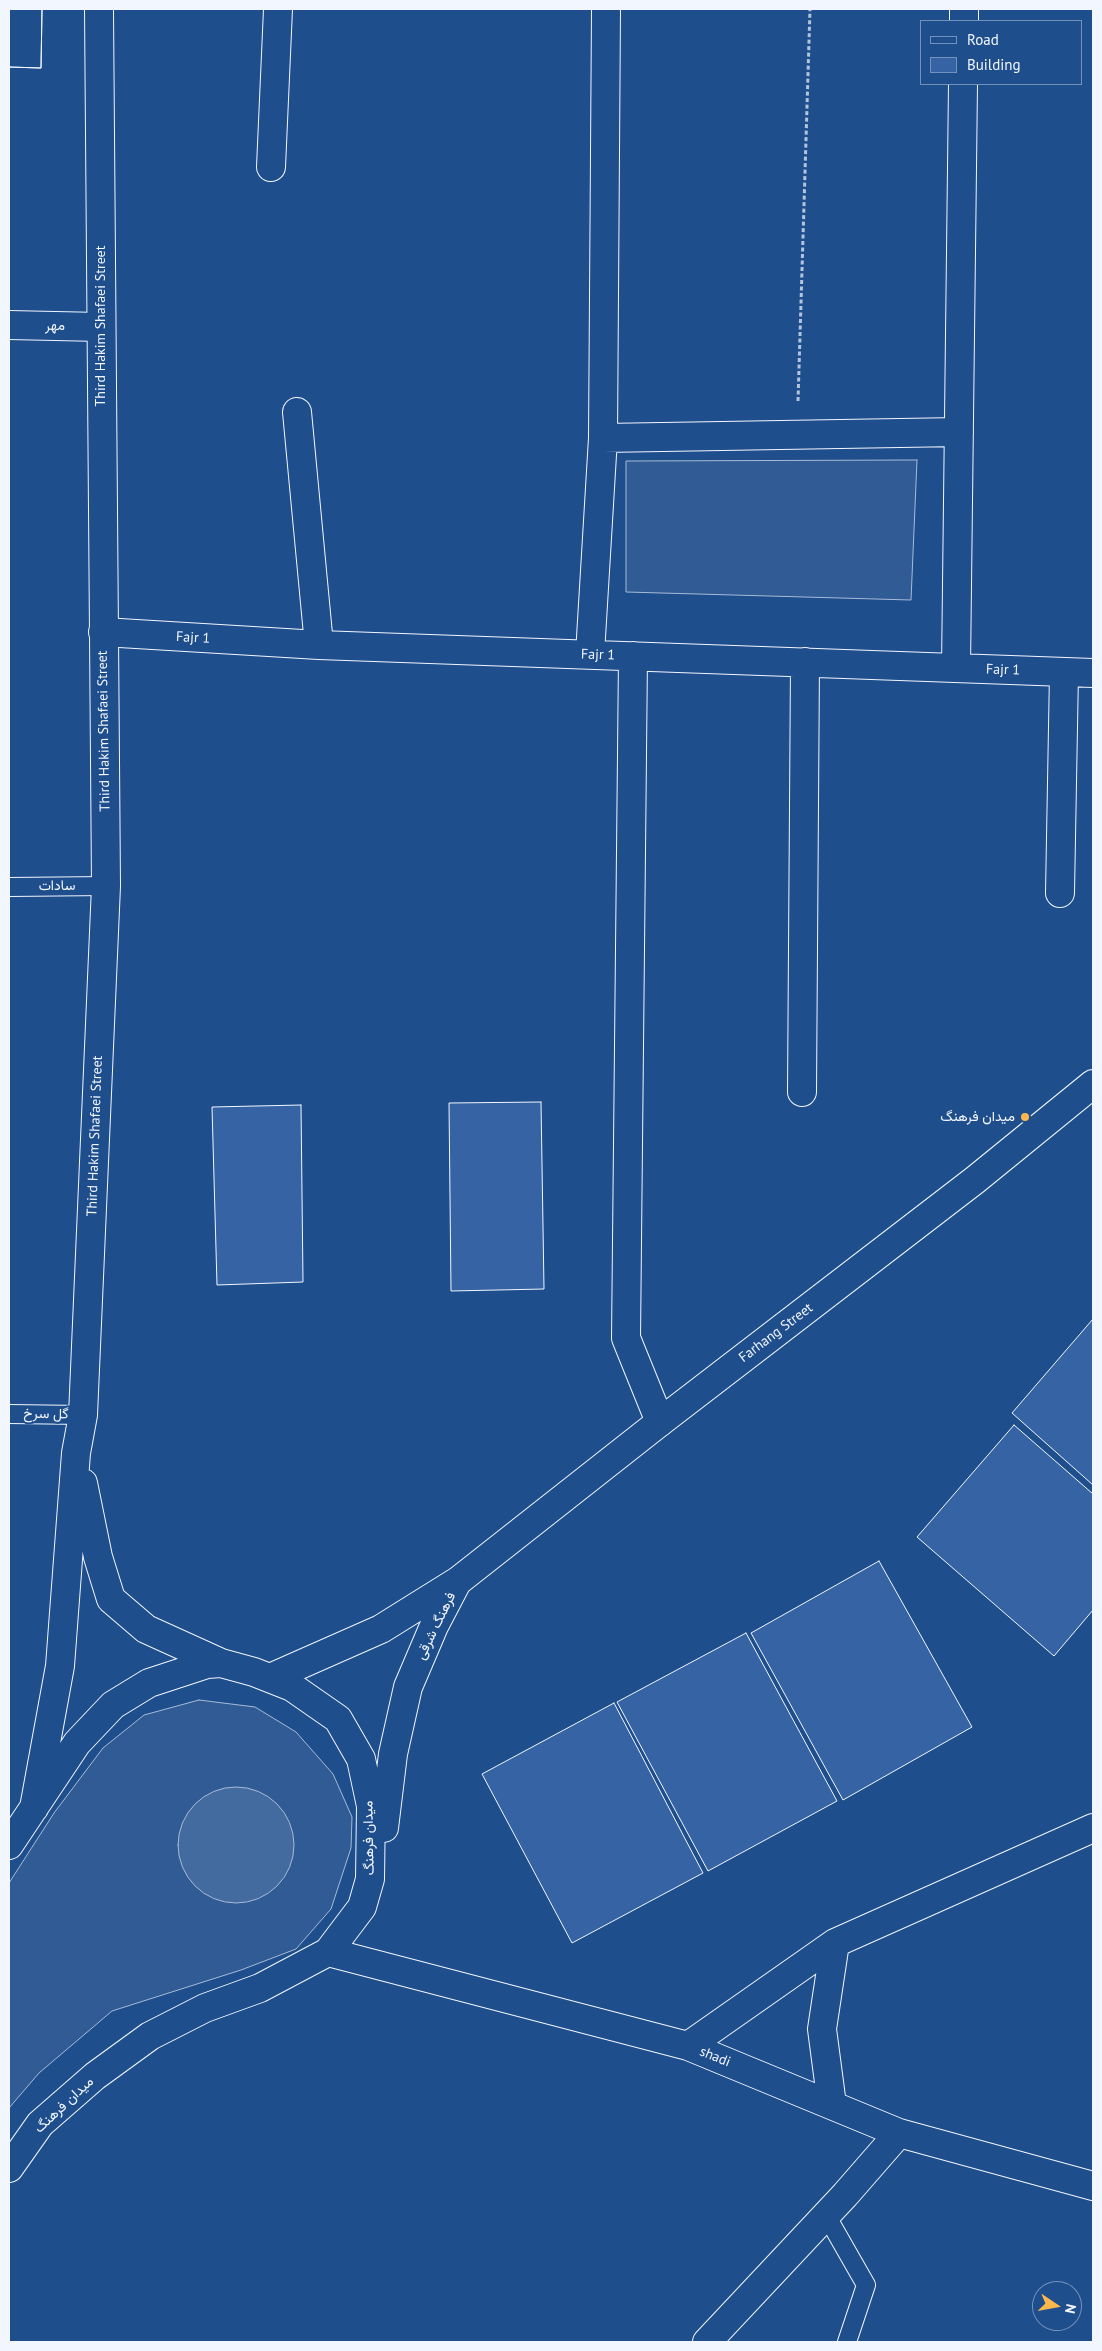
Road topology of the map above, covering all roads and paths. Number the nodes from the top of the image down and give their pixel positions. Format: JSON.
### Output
{"nodes":[{"id":1,"x":99,"y":9,"type":"edge"},
{"id":2,"x":278,"y":9,"type":"edge"},
{"id":3,"x":606,"y":9,"type":"edge"},
{"id":4,"x":810,"y":9,"type":"edge"},
{"id":5,"x":963,"y":85,"type":"edge"},
{"id":6,"x":271,"y":167,"type":"dead end"},
{"id":7,"x":9,"y":325,"type":"edge"},
{"id":8,"x":101,"y":327,"type":"junction"},
{"id":9,"x":297,"y":412,"type":"dead end"},
{"id":10,"x":959,"y":432,"type":"junction"},
{"id":11,"x":798,"y":434,"type":"junction"},
{"id":12,"x":603,"y":438,"type":"junction"},
{"id":13,"x":103,"y":632,"type":"junction"},
{"id":14,"x":319,"y":645,"type":"junction"},
{"id":15,"x":590,"y":654,"type":"junction"},
{"id":16,"x":633,"y":656,"type":"junction"},
{"id":17,"x":805,"y":662,"type":"junction"},
{"id":18,"x":956,"y":668,"type":"junction"},
{"id":19,"x":1064,"y":672,"type":"junction"},
{"id":20,"x":1093,"y":673,"type":"edge"},
{"id":21,"x":106,"y":886,"type":"junction"},
{"id":22,"x":9,"y":887,"type":"edge"},
{"id":23,"x":1060,"y":893,"type":"dead end"},
{"id":24,"x":802,"y":1092,"type":"dead end"},
{"id":25,"x":1087,"y":1098,"type":"edge"},
{"id":26,"x":9,"y":1414,"type":"edge"},
{"id":27,"x":84,"y":1415,"type":"junction"},
{"id":28,"x":660,"y":1422,"type":"junction"},
{"id":29,"x":76,"y":1453,"type":"junction"},
{"id":30,"x":458,"y":1581,"type":"junction"},
{"id":31,"x":221,"y":1663,"type":"junction"},
{"id":32,"x":270,"y":1678,"type":"junction"},
{"id":33,"x":34,"y":1808,"type":"junction"},
{"id":34,"x":1093,"y":1828,"type":"edge"},
{"id":35,"x":9,"y":1845,"type":"edge"},
{"id":36,"x":370,"y":1879,"type":"junction"},
{"id":37,"x":835,"y":1943,"type":"junction"},
{"id":38,"x":328,"y":1952,"type":"junction"},
{"id":39,"x":688,"y":2046,"type":"junction"},
{"id":40,"x":832,"y":2105,"type":"junction"},
{"id":41,"x":899,"y":2133,"type":"junction"},
{"id":42,"x":9,"y":2168,"type":"edge"},
{"id":43,"x":1093,"y":2186,"type":"edge"},
{"id":44,"x":826,"y":2215,"type":"junction"},
{"id":45,"x":707,"y":2342,"type":"edge"},
{"id":46,"x":846,"y":2342,"type":"edge"}],
"edges":[{"from":1,"to":8,"type":"street","name":"Third Hakim Shafaei Street"},
{"from":2,"to":6,"type":"street"},
{"from":3,"to":12,"type":"street"},
{"from":4,"to":11,"type":"path"},
{"from":5,"to":10,"type":"street"},
{"from":7,"to":8,"type":"street","name":"مهر"},
{"from":8,"to":13,"type":"street","name":"Third Hakim Shafaei Street"},
{"from":9,"to":14,"type":"street"},
{"from":10,"to":11,"type":"street"},
{"from":10,"to":18,"type":"street"},
{"from":11,"to":12,"type":"street"},
{"from":12,"to":15,"type":"street"},
{"from":13,"to":14,"type":"street","name":"Fajr 1"},
{"from":13,"to":21,"type":"street","name":"Third Hakim Shafaei Street"},
{"from":14,"to":15,"type":"street","name":"Fajr 1"},
{"from":15,"to":16,"type":"street","name":"Fajr 1"},
{"from":16,"to":17,"type":"street","name":"Fajr 1"},
{"from":16,"to":28,"type":"street"},
{"from":17,"to":18,"type":"street","name":"Fajr 1"},
{"from":17,"to":24,"type":"street"},
{"from":18,"to":19,"type":"street","name":"Fajr 1"},
{"from":19,"to":20,"type":"street","name":"Fajr 1"},
{"from":19,"to":23,"type":"street"},
{"from":21,"to":22,"type":"lane","name":"سادات"},
{"from":21,"to":27,"type":"street","name":"Third Hakim Shafaei Street"},
{"from":25,"to":28,"type":"street","name":"Farhang Street"},
{"from":26,"to":27,"type":"lane","name":"گل سرخ"},
{"from":27,"to":29,"type":"street","name":"Third Hakim Shafaei Street"},
{"from":28,"to":30,"type":"street","name":"Farhang Street"},
{"from":29,"to":31,"type":"street"},
{"from":29,"to":33,"type":"street","name":"Third Hakim Shafaei Street"},
{"from":30,"to":32,"type":"street","name":"فرهنگ شرقی"},
{"from":30,"to":36,"type":"street","name":"فرهنگ شرقی"},
{"from":31,"to":32,"type":"street","name":"میدان فرهنگ"},
{"from":31,"to":33,"type":"street","name":"میدان فرهنگ"},
{"from":32,"to":36,"type":"street","name":"میدان فرهنگ"},
{"from":33,"to":35,"type":"street","name":"میدان فرهنگ"},
{"from":34,"to":37,"type":"street"},
{"from":36,"to":38,"type":"street","name":"میدان فرهنگ"},
{"from":37,"to":39,"type":"street"},
{"from":37,"to":40,"type":"street"},
{"from":38,"to":39,"type":"street","name":"shadi"},
{"from":38,"to":42,"type":"street","name":"میدان فرهنگ"},
{"from":39,"to":40,"type":"street","name":"shadi"},
{"from":40,"to":41,"type":"street","name":"shadi"},
{"from":41,"to":43,"type":"street","name":"shadi"},
{"from":41,"to":44,"type":"street"},
{"from":44,"to":45,"type":"street"},
{"from":44,"to":46,"type":"lane"}]}
